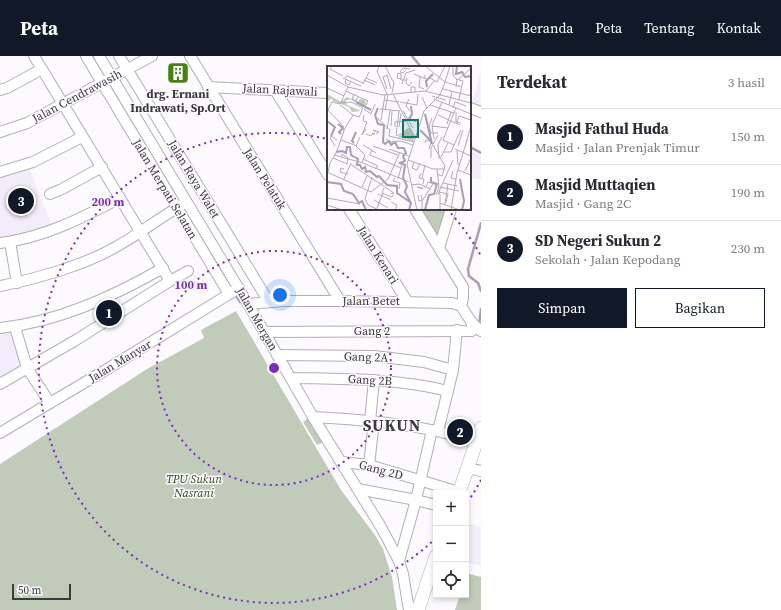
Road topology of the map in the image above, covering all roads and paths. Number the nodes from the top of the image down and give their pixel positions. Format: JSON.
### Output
{"nodes":[{"id":1,"x":34,"y":56,"type":"edge"},
{"id":2,"x":86,"y":56,"type":"edge"},
{"id":3,"x":99,"y":56,"type":"edge"},
{"id":4,"x":119,"y":56,"type":"edge"},
{"id":5,"x":152,"y":56,"type":"edge"},
{"id":6,"x":190,"y":56,"type":"edge"},
{"id":7,"x":42,"y":69,"type":"junction"},
{"id":8,"x":127,"y":70,"type":"junction"},
{"id":9,"x":112,"y":78,"type":"junction"},
{"id":10,"x":102,"y":83,"type":"junction"},
{"id":11,"x":208,"y":87,"type":"junction"},
{"id":12,"x":0,"y":90,"type":"edge"},
{"id":13,"x":275,"y":90,"type":"junction"},
{"id":14,"x":327,"y":93,"type":"edge"},
{"id":15,"x":62,"y":104,"type":"junction"},
{"id":16,"x":471,"y":108,"type":"edge"},
{"id":17,"x":481,"y":112,"type":"edge"},
{"id":18,"x":0,"y":132,"type":"edge"},
{"id":19,"x":82,"y":138,"type":"junction"},
{"id":20,"x":102,"y":167,"type":"junction"},
{"id":21,"x":0,"y":172,"type":"edge"},
{"id":22,"x":327,"y":173,"type":"edge"},
{"id":23,"x":50,"y":194,"type":"dead end"},
{"id":24,"x":120,"y":198,"type":"junction"},
{"id":25,"x":187,"y":202,"type":"junction"},
{"id":26,"x":177,"y":208,"type":"junction"},
{"id":27,"x":350,"y":210,"type":"edge"},
{"id":28,"x":416,"y":210,"type":"edge"},
{"id":29,"x":450,"y":210,"type":"edge"},
{"id":30,"x":141,"y":231,"type":"junction"},
{"id":31,"x":5,"y":243,"type":"edge"},
{"id":32,"x":439,"y":248,"type":"junction"},
{"id":33,"x":163,"y":268,"type":"junction"},
{"id":34,"x":188,"y":271,"type":"dead end"},
{"id":35,"x":170,"y":281,"type":"junction"},
{"id":36,"x":17,"y":283,"type":"junction"},
{"id":37,"x":0,"y":286,"type":"edge"},
{"id":38,"x":234,"y":291,"type":"junction"},
{"id":39,"x":340,"y":301,"type":"junction"},
{"id":40,"x":407,"y":301,"type":"junction"},
{"id":41,"x":269,"y":302,"type":"junction"},
{"id":42,"x":248,"y":304,"type":"junction"},
{"id":43,"x":461,"y":306,"type":"junction"},
{"id":44,"x":15,"y":326,"type":"junction"},
{"id":45,"x":477,"y":327,"type":"edge"},
{"id":46,"x":0,"y":328,"type":"edge"},
{"id":47,"x":457,"y":330,"type":"junction"},
{"id":48,"x":264,"y":332,"type":"junction"},
{"id":49,"x":277,"y":355,"type":"junction"},
{"id":50,"x":28,"y":368,"type":"junction"},
{"id":51,"x":453,"y":370,"type":"junction"},
{"id":52,"x":291,"y":378,"type":"junction"},
{"id":53,"x":374,"y":380,"type":"junction"},
{"id":54,"x":0,"y":384,"type":"edge"},
{"id":55,"x":448,"y":391,"type":"junction"},
{"id":56,"x":50,"y":402,"type":"junction"},
{"id":57,"x":313,"y":417,"type":"junction"},
{"id":58,"x":372,"y":421,"type":"junction"},
{"id":59,"x":481,"y":428,"type":"edge"},
{"id":60,"x":435,"y":430,"type":"junction"},
{"id":61,"x":0,"y":433,"type":"edge"},
{"id":62,"x":476,"y":442,"type":"junction"},
{"id":63,"x":342,"y":462,"type":"junction"},
{"id":64,"x":369,"y":465,"type":"junction"},
{"id":65,"x":467,"y":468,"type":"junction"},
{"id":66,"x":481,"y":471,"type":"edge"},
{"id":67,"x":420,"y":481,"type":"junction"},
{"id":68,"x":358,"y":489,"type":"junction"},
{"id":69,"x":452,"y":490,"type":"edge"},
{"id":70,"x":460,"y":490,"type":"edge"},
{"id":71,"x":416,"y":500,"type":"junction"},
{"id":72,"x":433,"y":504,"type":"edge"},
{"id":73,"x":399,"y":561,"type":"junction"},
{"id":74,"x":434,"y":562,"type":"edge"},
{"id":75,"x":409,"y":610,"type":"edge"},
{"id":76,"x":418,"y":610,"type":"edge"}],
"edges":[{"from":1,"to":7,"type":"street"},
{"from":2,"to":10,"type":"street","name":"Jalan Merpati Selatan"},
{"from":3,"to":9,"type":"street","name":"Jalan Mergan"},
{"from":4,"to":8,"type":"street","name":"Jalan Raya Walet"},
{"from":5,"to":8,"type":"street","name":"Jalan Cendrawasih"},
{"from":6,"to":11,"type":"street","name":"Jalan Pelatuk"},
{"from":7,"to":12,"type":"street"},
{"from":7,"to":15,"type":"street"},
{"from":8,"to":9,"type":"street","name":"Jalan Cendrawasih"},
{"from":8,"to":41,"type":"street","name":"Jalan Raya Walet"},
{"from":9,"to":10,"type":"street","name":"Jalan Cendrawasih"},
{"from":9,"to":25,"type":"street","name":"Jalan Mergan"},
{"from":10,"to":15,"type":"street","name":"Jalan Cendrawasih"},
{"from":10,"to":26,"type":"street","name":"Jalan Merpati Selatan"},
{"from":11,"to":13,"type":"street","name":"Jalan Rajawali"},
{"from":11,"to":39,"type":"street","name":"Jalan Pelatuk"},
{"from":13,"to":14,"type":"street","name":"Jalan Rajawali"},
{"from":13,"to":22,"type":"street"},
{"from":15,"to":18,"type":"street","name":"Jalan Cendrawasih"},
{"from":15,"to":19,"type":"street"},
{"from":16,"to":17,"type":"street"},
{"from":19,"to":20,"type":"street"},
{"from":19,"to":21,"type":"street"},
{"from":20,"to":23,"type":"street"},
{"from":20,"to":24,"type":"street"},
{"from":24,"to":30,"type":"street"},
{"from":24,"to":31,"type":"street"},
{"from":25,"to":26,"type":"street"},
{"from":25,"to":38,"type":"street","name":"Jalan Mergan"},
{"from":26,"to":30,"type":"street"},
{"from":26,"to":38,"type":"street","name":"Jalan Merpati Selatan"},
{"from":27,"to":40,"type":"street","name":"Jalan Kenari"},
{"from":28,"to":32,"type":"street"},
{"from":29,"to":32,"type":"street"},
{"from":30,"to":33,"type":"street"},
{"from":30,"to":36,"type":"street"},
{"from":31,"to":36,"type":"street"},
{"from":32,"to":43,"type":"street"},
{"from":33,"to":35,"type":"street"},
{"from":33,"to":44,"type":"street"},
{"from":34,"to":35,"type":"street"},
{"from":35,"to":50,"type":"street"},
{"from":36,"to":37,"type":"street"},
{"from":38,"to":42,"type":"street","name":"Jalan Mergan"},
{"from":38,"to":56,"type":"street","name":"Jalan Manyar"},
{"from":39,"to":40,"type":"street","name":"Jalan Betet"},
{"from":39,"to":41,"type":"street","name":"Jalan Betet"},
{"from":40,"to":43,"type":"street","name":"Jalan Betet"},
{"from":41,"to":42,"type":"street","name":"Jalan Betet"},
{"from":42,"to":48,"type":"street","name":"Jalan Mergan"},
{"from":43,"to":45,"type":"street"},
{"from":44,"to":46,"type":"street"},
{"from":44,"to":50,"type":"street"},
{"from":45,"to":47,"type":"street","name":"Gang 2"},
{"from":47,"to":48,"type":"street","name":"Gang 2"},
{"from":47,"to":51,"type":"street"},
{"from":48,"to":49,"type":"street","name":"Jalan Mergan"},
{"from":49,"to":51,"type":"street","name":"Gang 2A"},
{"from":49,"to":52,"type":"street","name":"Jalan Mergan"},
{"from":50,"to":54,"type":"street"},
{"from":50,"to":56,"type":"street"},
{"from":51,"to":55,"type":"street"},
{"from":52,"to":53,"type":"street","name":"Gang 2B"},
{"from":52,"to":57,"type":"street","name":"Jalan Mergan"},
{"from":53,"to":55,"type":"street","name":"Gang 2B"},
{"from":53,"to":58,"type":"street"},
{"from":55,"to":60,"type":"street"},
{"from":56,"to":61,"type":"street","name":"Jalan Manyar"},
{"from":57,"to":58,"type":"street"},
{"from":57,"to":63,"type":"street","name":"Jalan Mergan"},
{"from":58,"to":60,"type":"street"},
{"from":58,"to":64,"type":"street"},
{"from":59,"to":62,"type":"main road"},
{"from":60,"to":62,"type":"street"},
{"from":60,"to":67,"type":"street"},
{"from":62,"to":65,"type":"main road"},
{"from":63,"to":64,"type":"street","name":"Gang 2D"},
{"from":63,"to":68,"type":"street","name":"Jalan Mergan"},
{"from":64,"to":67,"type":"street","name":"Gang 2D"},
{"from":65,"to":66,"type":"street"},
{"from":65,"to":70,"type":"main road"},
{"from":67,"to":69,"type":"street","name":"Gang 2D"},
{"from":67,"to":71,"type":"street"},
{"from":68,"to":71,"type":"street"},
{"from":68,"to":73,"type":"street","name":"Jalan Mergan"},
{"from":71,"to":72,"type":"street"},
{"from":71,"to":73,"type":"street"},
{"from":73,"to":75,"type":"street","name":"Jalan Mergan"},
{"from":74,"to":76,"type":"main road"}]}
